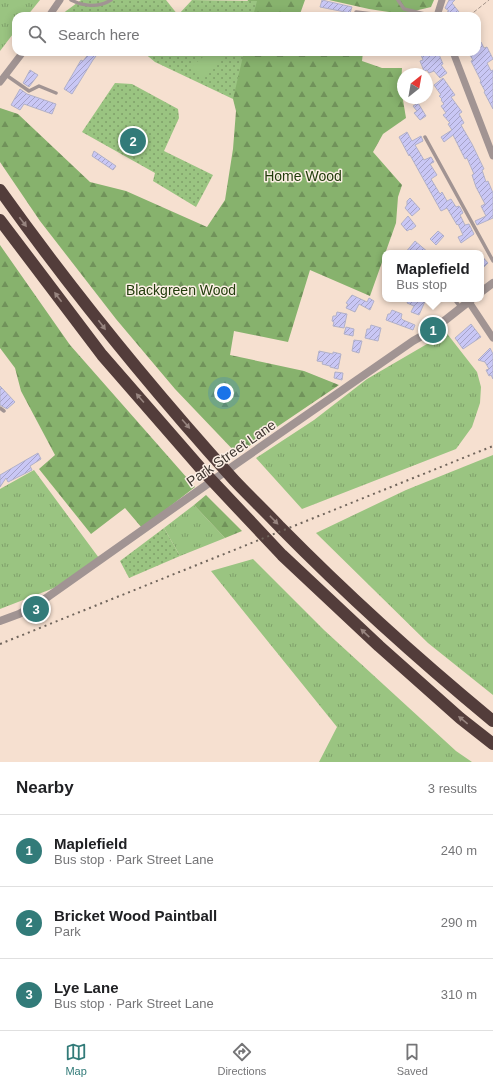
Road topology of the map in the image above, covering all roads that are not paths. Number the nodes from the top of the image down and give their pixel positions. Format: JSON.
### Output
{"nodes":[{"id":1,"x":60,"y":0,"type":"edge"},
{"id":2,"x":71,"y":0,"type":"edge"},
{"id":3,"x":111,"y":0,"type":"edge"},
{"id":4,"x":398,"y":0,"type":"edge"},
{"id":5,"x":442,"y":0,"type":"edge"},
{"id":6,"x":52,"y":12,"type":"edge"},
{"id":7,"x":416,"y":12,"type":"edge"},
{"id":8,"x":438,"y":12,"type":"edge"},
{"id":9,"x":20,"y":56,"type":"edge"},
{"id":10,"x":455,"y":56,"type":"edge"},
{"id":11,"x":6,"y":75,"type":"junction"},
{"id":12,"x":0,"y":82,"type":"edge"},
{"id":13,"x":56,"y":93,"type":"dead end"},
{"id":14,"x":425,"y":137,"type":"dead end"},
{"id":15,"x":493,"y":156,"type":"edge"},
{"id":16,"x":0,"y":190,"type":"edge"},
{"id":17,"x":0,"y":220,"type":"edge"},
{"id":18,"x":493,"y":261,"type":"edge"},
{"id":19,"x":493,"y":282,"type":"edge"},
{"id":20,"x":484,"y":290,"type":"edge"},
{"id":21,"x":456,"y":302,"type":"edge"},
{"id":22,"x":468,"y":302,"type":"edge"},
{"id":23,"x":471,"y":302,"type":"edge"},
{"id":24,"x":461,"y":308,"type":"junction"},
{"id":25,"x":493,"y":338,"type":"edge"},
{"id":26,"x":0,"y":408,"type":"edge"},
{"id":27,"x":4,"y":411,"type":"dead end"},
{"id":28,"x":0,"y":621,"type":"edge"},
{"id":29,"x":493,"y":721,"type":"edge"},
{"id":30,"x":493,"y":744,"type":"edge"}],
"edges":[{"from":1,"to":6,"type":"street"},
{"from":2,"to":3,"type":"lane"},
{"from":4,"to":7,"type":"lane"},
{"from":5,"to":8,"type":"street"},
{"from":9,"to":11,"type":"street"},
{"from":10,"to":15,"type":"street"},
{"from":11,"to":12,"type":"street"},
{"from":11,"to":13,"type":"lane"},
{"from":14,"to":18,"type":"lane"},
{"from":16,"to":29,"type":"highway","one_way":true},
{"from":30,"to":17,"type":"highway","one_way":true},
{"from":19,"to":20,"type":"street"},
{"from":21,"to":24,"type":"lane"},
{"from":22,"to":24,"type":"street","name":"Park Street Lane"},
{"from":23,"to":25,"type":"street"},
{"from":24,"to":28,"type":"street","name":"Park Street Lane"},
{"from":26,"to":27,"type":"lane"}]}
